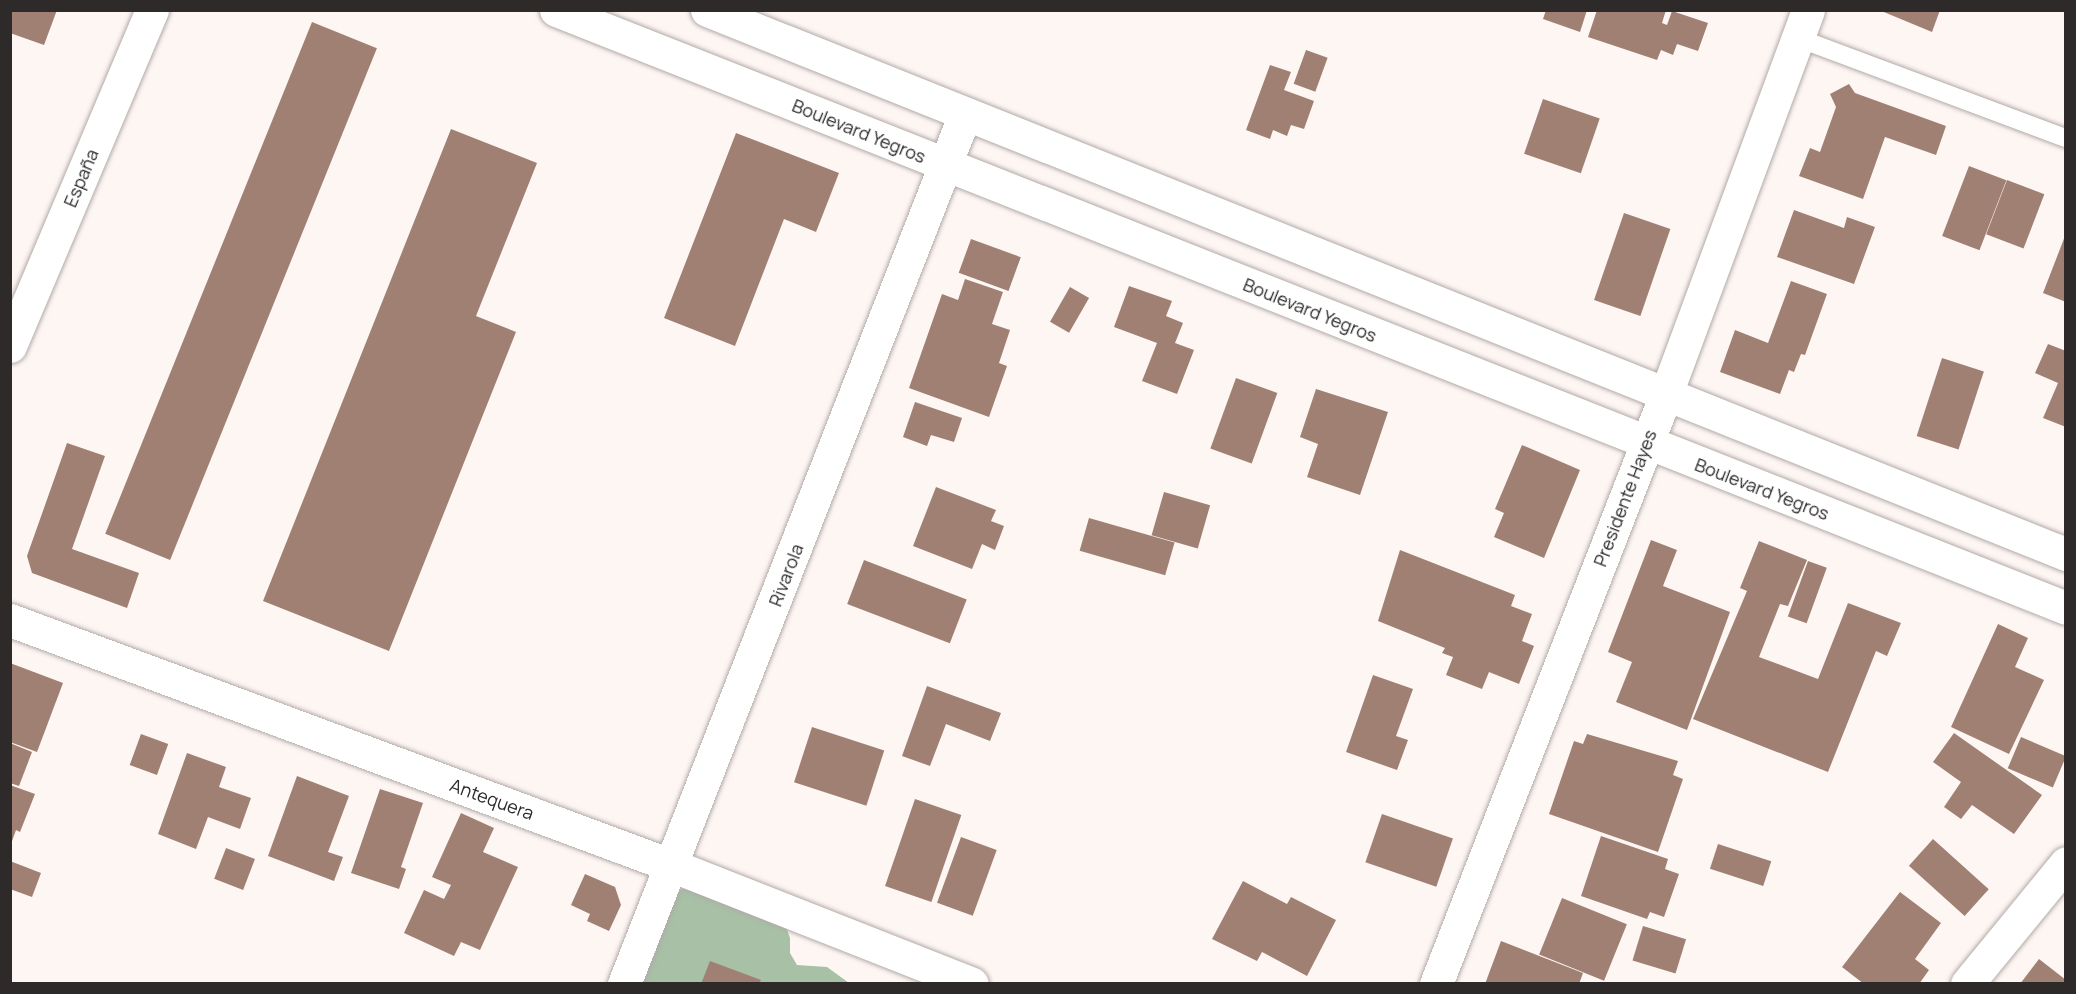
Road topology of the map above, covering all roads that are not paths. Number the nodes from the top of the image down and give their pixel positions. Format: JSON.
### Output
{"nodes":[{"id":1,"x":152,"y":10,"type":"edge"},
{"id":2,"x":556,"y":10,"type":"edge"},
{"id":3,"x":707,"y":10,"type":"edge"},
{"id":4,"x":1803,"y":24,"type":"edge"},
{"id":5,"x":965,"y":114,"type":"junction"},
{"id":6,"x":2066,"y":138,"type":"edge"},
{"id":7,"x":945,"y":165,"type":"junction"},
{"id":8,"x":10,"y":346,"type":"edge"},
{"id":9,"x":1666,"y":394,"type":"junction"},
{"id":10,"x":1646,"y":444,"type":"junction"},
{"id":11,"x":2066,"y":554,"type":"edge"},
{"id":12,"x":2066,"y":608,"type":"edge"},
{"id":13,"x":10,"y":620,"type":"edge"},
{"id":14,"x":2066,"y":863,"type":"edge"},
{"id":15,"x":673,"y":866,"type":"junction"},
{"id":16,"x":624,"y":984,"type":"edge"},
{"id":17,"x":972,"y":984,"type":"edge"},
{"id":18,"x":1436,"y":984,"type":"edge"},
{"id":19,"x":1967,"y":984,"type":"edge"}],
"edges":[{"from":1,"to":8,"type":"street","name":"España"},
{"from":2,"to":7,"type":"street","name":"Boulevard Yegros"},
{"from":3,"to":5,"type":"street"},
{"from":4,"to":6,"type":"lane"},
{"from":4,"to":9,"type":"street","name":"Presidente Hayes"},
{"from":5,"to":7,"type":"street","name":"Rivarola"},
{"from":5,"to":9,"type":"street"},
{"from":7,"to":10,"type":"street","name":"Boulevard Yegros"},
{"from":7,"to":15,"type":"street","name":"Rivarola"},
{"from":9,"to":10,"type":"street","name":"Presidente Hayes"},
{"from":9,"to":11,"type":"street"},
{"from":10,"to":12,"type":"street","name":"Boulevard Yegros"},
{"from":10,"to":18,"type":"street","name":"Presidente Hayes"},
{"from":13,"to":15,"type":"street","name":"Antequera"},
{"from":14,"to":19,"type":"street"},
{"from":15,"to":16,"type":"street","name":"Rivarola"},
{"from":15,"to":17,"type":"street","name":"Antequera"}]}
